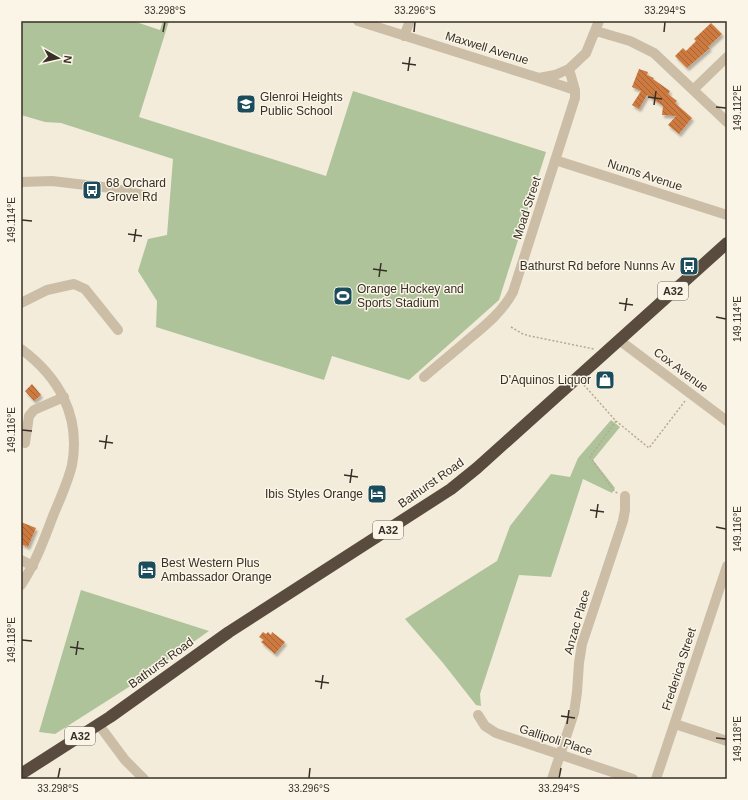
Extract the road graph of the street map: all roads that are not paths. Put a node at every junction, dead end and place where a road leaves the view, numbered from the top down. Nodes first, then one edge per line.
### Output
1 (358, 21) edge
2 (410, 21) edge
3 (598, 26) edge
4 (404, 36) junction
5 (727, 57) edge
6 (569, 69) junction
7 (539, 78) junction
8 (576, 90) junction
9 (693, 90) junction
10 (727, 122) edge
11 (555, 160) junction
12 (21, 182) edge
13 (147, 196) dead end
14 (727, 215) edge
15 (727, 243) edge
16 (21, 303) edge
17 (118, 330) dead end
18 (619, 340) junction
19 (21, 348) edge
20 (424, 377) dead end
21 (64, 397) junction
22 (727, 421) edge
23 (25, 443) dead end
24 (625, 496) road end
25 (21, 560) edge
26 (33, 566) junction
27 (727, 566) edge
28 (21, 585) edge
29 (478, 715) dead end
30 (675, 724) junction
31 (99, 725) junction
32 (727, 741) edge
33 (560, 754) junction
34 (21, 774) edge
35 (144, 779) edge
36 (552, 779) edge
37 (633, 779) edge
38 (656, 779) edge

1 - 4 street, Maxwell Avenue
2 - 4 street
3 - 6 street
3 - 9 street
4 - 7 street, Maxwell Avenue
5 - 9 street
6 - 7 street, Maxwell Avenue
6 - 8 street
7 - 8 street, Maxwell Avenue
8 - 11 street, Moad Street
9 - 10 street
11 - 14 street, Nunns Avenue
11 - 20 street, Moad Street
12 - 13 street
15 - 18 highway, Bathurst Road / A32
16 - 17 street
18 - 22 street, Cox Avenue
18 - 31 highway, Bathurst Road / A32
19 - 21 street
21 - 23 street
21 - 26 street
24 - 33 street, Anzac Place
25 - 26 street
26 - 28 street
27 - 30 street, Frederica Street
29 - 33 street, Gallipoli Place
30 - 32 street
30 - 38 street, Frederica Street
31 - 34 highway, Bathurst Road / A32
31 - 35 street
33 - 36 street, Anzac Place
33 - 37 street, Gallipoli Place

